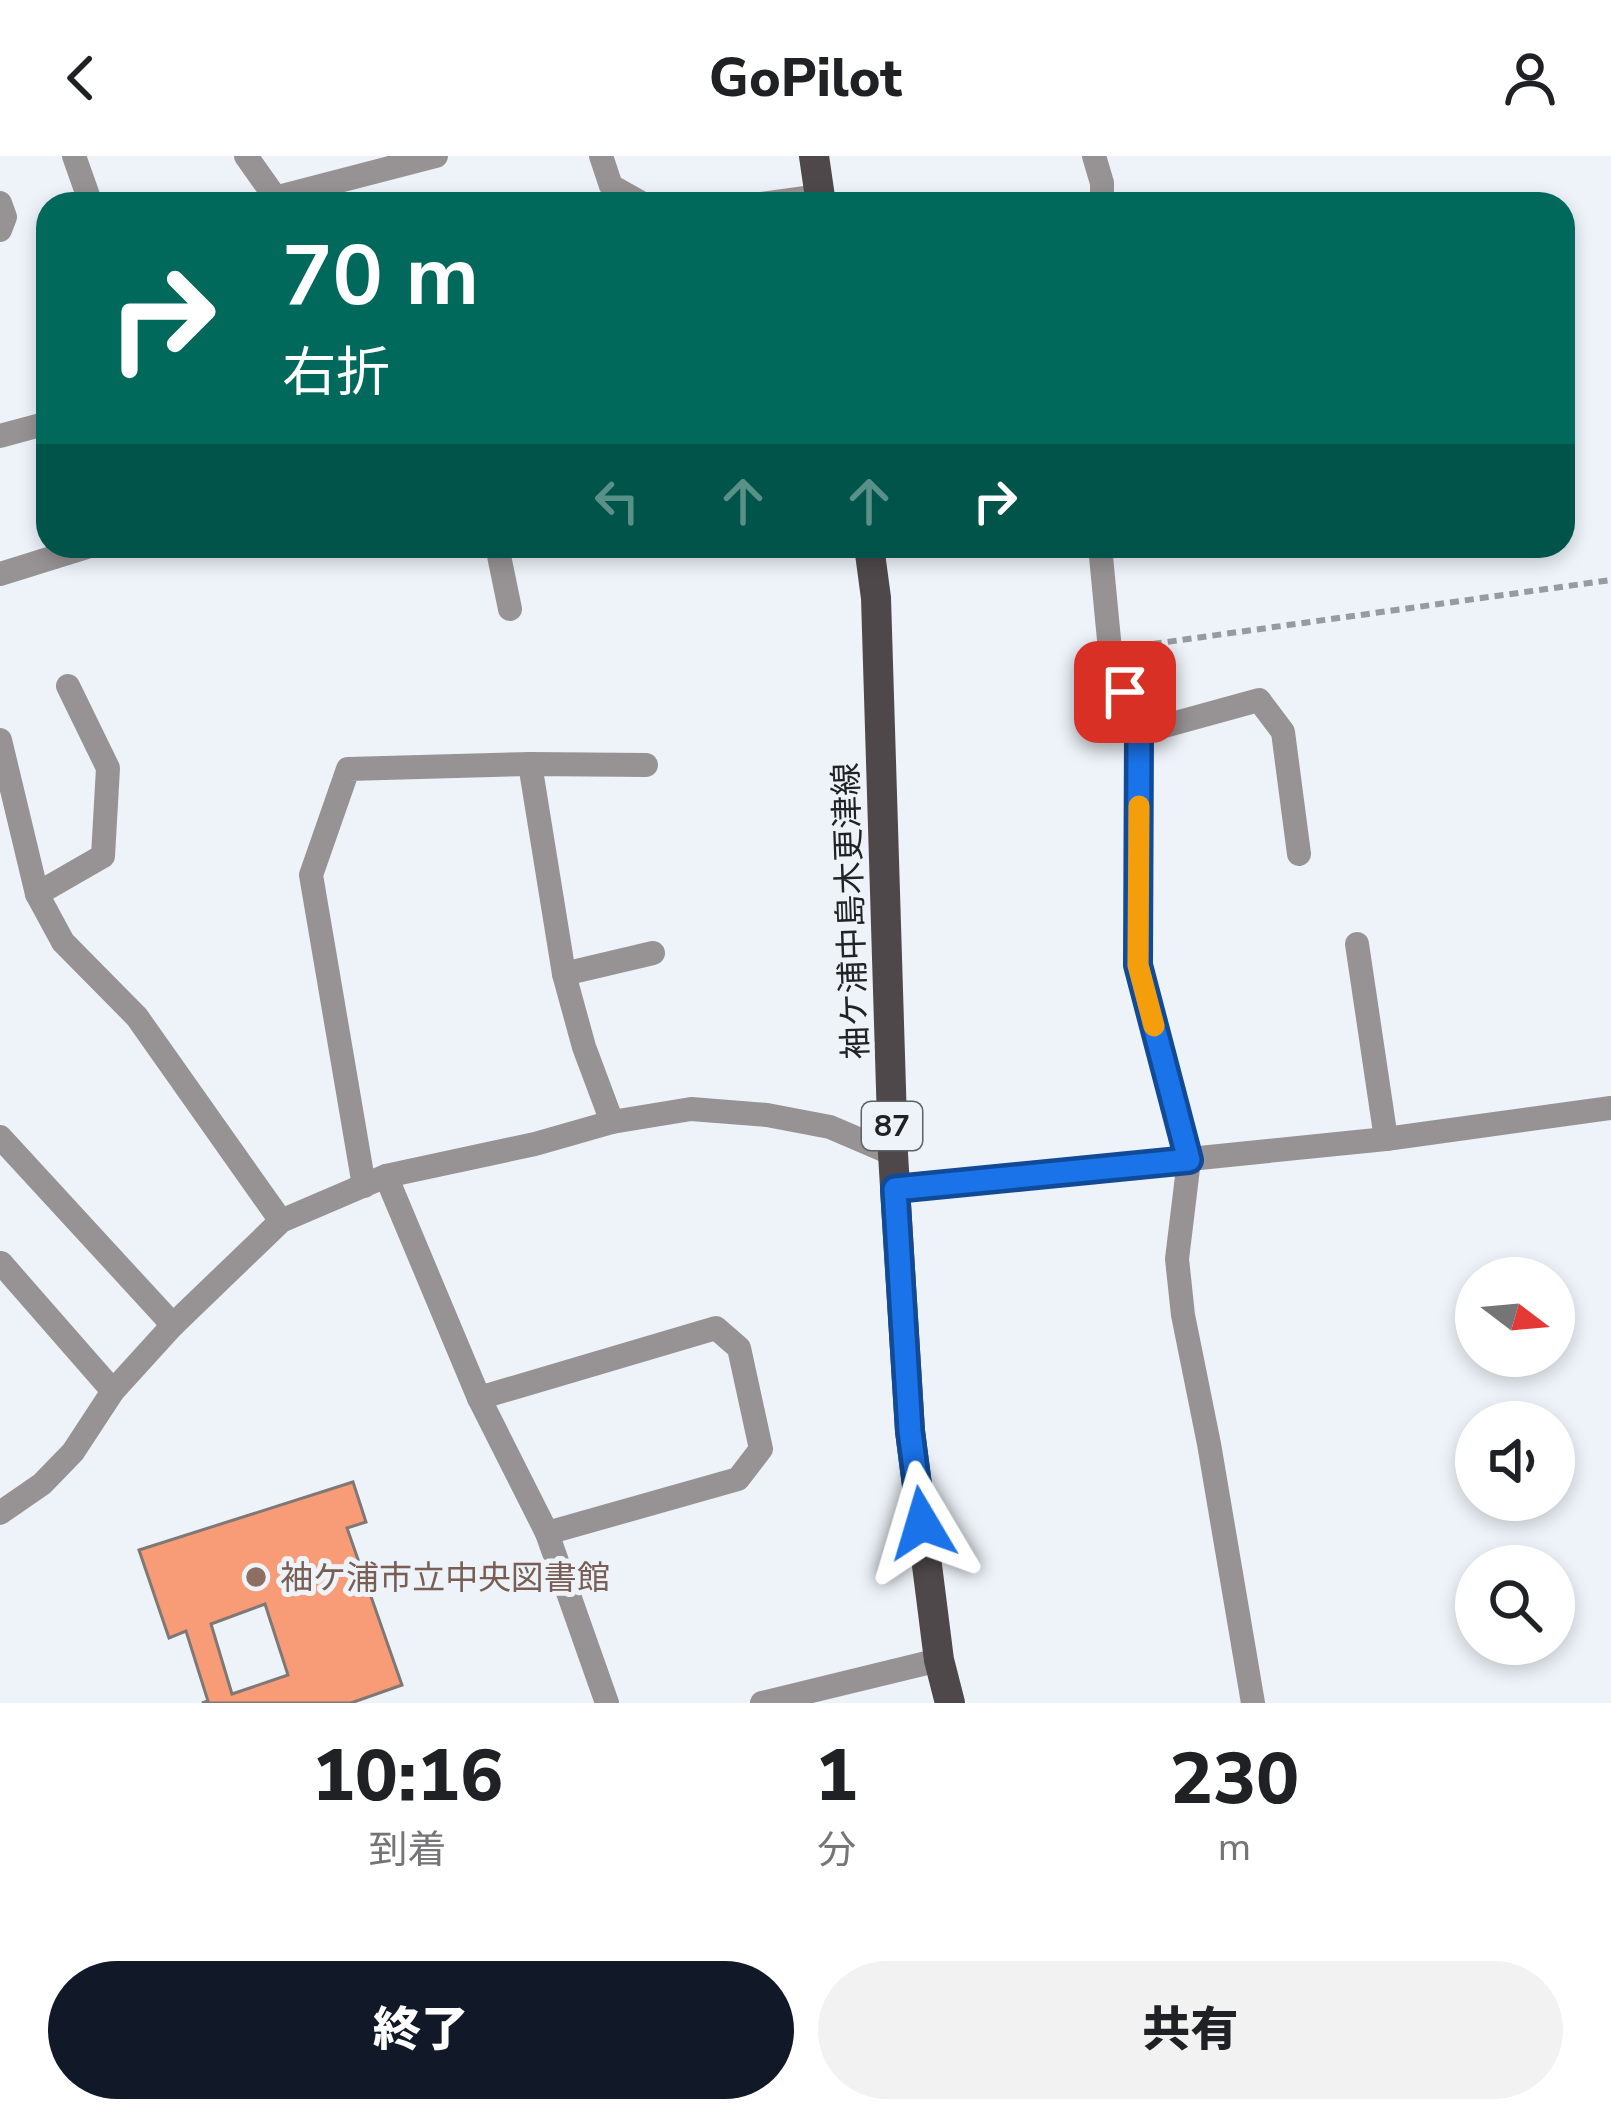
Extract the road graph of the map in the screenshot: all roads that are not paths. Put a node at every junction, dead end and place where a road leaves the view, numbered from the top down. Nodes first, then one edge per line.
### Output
1 (74, 156) edge
2 (246, 156) edge
3 (436, 156) edge
4 (601, 156) edge
5 (814, 156) edge
6 (1094, 156) edge
7 (87, 192) edge
8 (272, 192) edge
9 (310, 192) edge
10 (622, 192) edge
11 (819, 192) edge
12 (1102, 192) edge
13 (0, 203) edge
14 (0, 230) edge
15 (36, 426) edge
16 (0, 436) edge
17 (51, 558) edge
18 (499, 558) edge
19 (871, 558) edge
20 (1101, 558) edge
21 (0, 574) edge
22 (510, 609) dead end
23 (68, 686) dead end
24 (1139, 733) junction
25 (0, 740) edge
26 (530, 764) junction
27 (646, 765) dead end
28 (1299, 854) dead end
29 (37, 894) junction
30 (1358, 944) dead end
31 (653, 953) dead end
32 (564, 974) junction
33 (1611, 1108) edge
34 (612, 1122) junction
35 (0, 1137) edge
36 (1386, 1139) junction
37 (892, 1154) junction
38 (1189, 1160) junction
39 (375, 1181) junction
40 (895, 1189) junction
41 (281, 1221) junction
42 (1, 1263) edge
43 (173, 1325) junction
44 (113, 1391) junction
45 (479, 1398) junction
46 (0, 1513) edge
47 (547, 1533) junction
48 (939, 1660) junction
49 (608, 1703) edge
50 (762, 1703) edge
51 (950, 1703) edge
52 (1253, 1703) edge

1 - 7 street
2 - 8 street
3 - 9 street
4 - 10 street
5 - 11 main road
6 - 12 street
13 - 14 street
15 - 16 street
17 - 21 street
18 - 22 street
19 - 37 main road, 袖ケ浦中島木更津線 / 87
20 - 24 street
23 - 29 street
24 - 28 street
24 - 38 street
25 - 29 street
26 - 27 street
26 - 32 street
26 - 39 street
29 - 41 street
30 - 36 street
31 - 32 street
32 - 34 street
33 - 36 street
34 - 37 street
34 - 39 street
35 - 43 street
36 - 38 street
37 - 40 main road, 袖ケ浦中島木更津線 / 87
38 - 40 street
38 - 52 street
39 - 41 street
39 - 45 street
40 - 48 main road, 袖ケ浦中島木更津線 / 87
41 - 43 street
42 - 44 street
43 - 44 street
44 - 46 street
45 - 47 street
45 - 47 street
47 - 49 street
48 - 50 street
48 - 51 main road, 袖ケ浦中島木更津線 / 87

